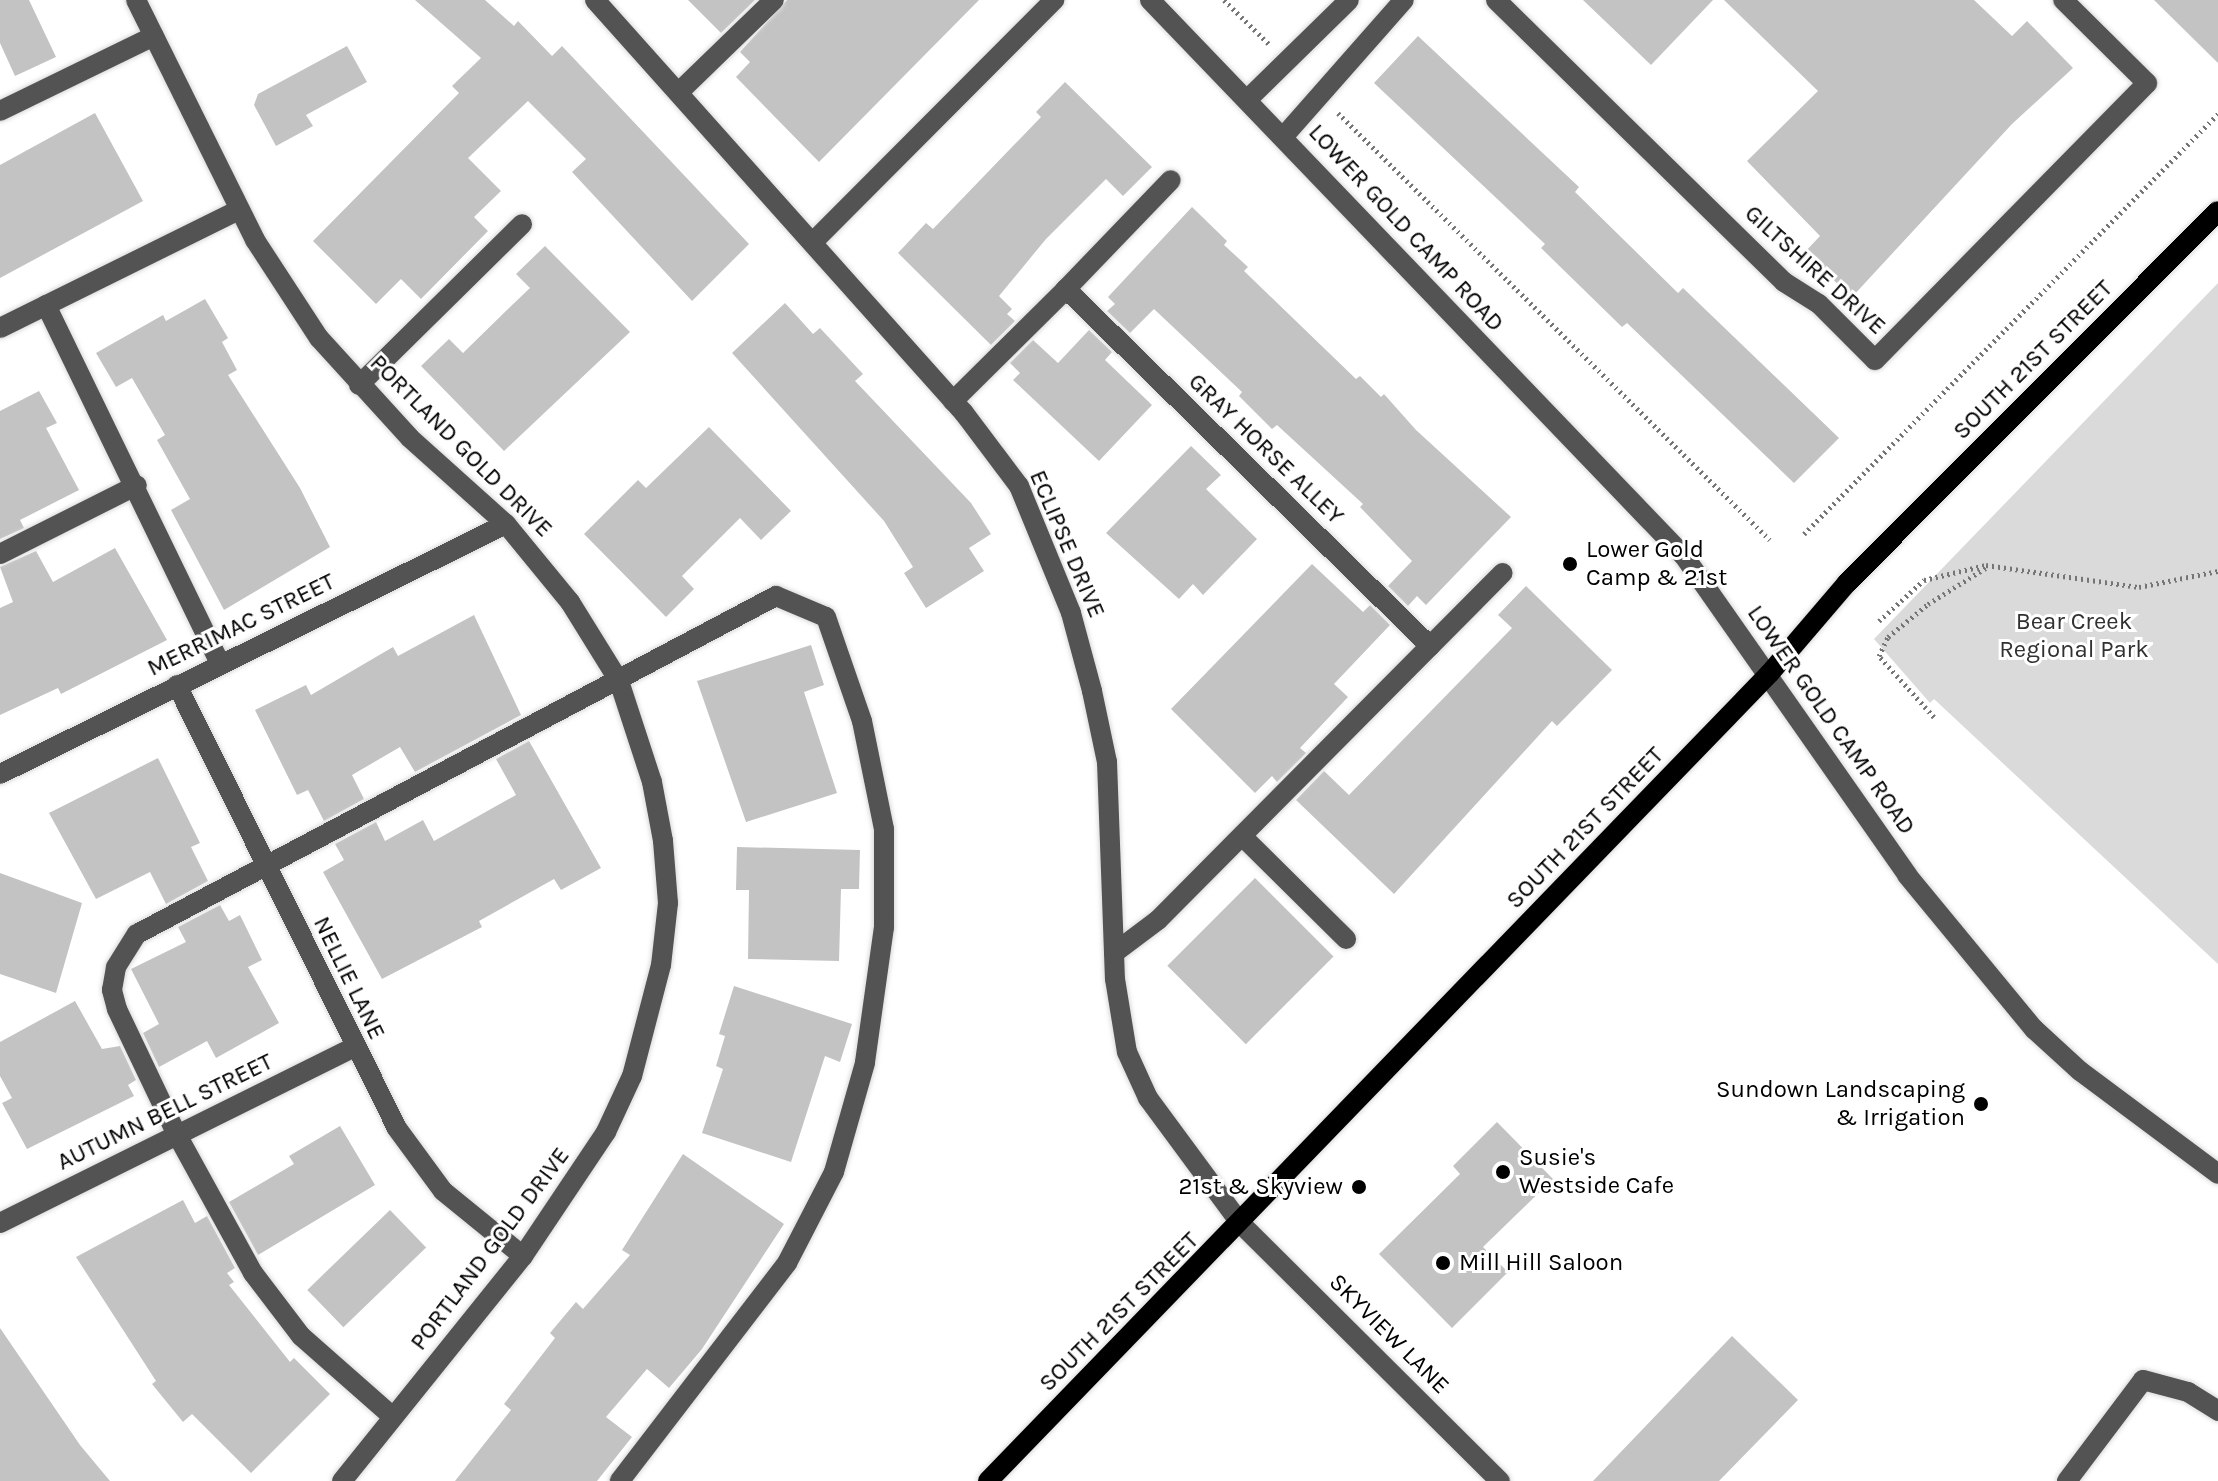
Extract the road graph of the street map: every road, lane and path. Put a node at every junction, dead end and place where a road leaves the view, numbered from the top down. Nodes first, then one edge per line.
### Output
1 (136, 0) edge
2 (595, 0) edge
3 (774, 0) edge
4 (1054, 0) edge
5 (1150, 0) edge
6 (1224, 0) edge
7 (1349, 0) edge
8 (1404, 0) edge
9 (1496, 0) edge
10 (2063, 0) edge
11 (154, 36) junction
12 (1286, 62) junction
13 (679, 92) junction
14 (1321, 96) junction
15 (1248, 99) junction
16 (0, 111) edge
17 (2218, 114) edge
18 (1284, 136) junction
19 (1171, 180) dead end
20 (239, 210) junction
21 (2218, 211) edge
22 (522, 224) dead end
23 (813, 242) junction
24 (1066, 289) junction
25 (46, 305) junction
26 (0, 328) edge
27 (359, 385) junction
28 (953, 401) junction
29 (137, 485) junction
30 (506, 524) junction
31 (1804, 534) dead end
32 (1770, 540) dead end
33 (0, 554) edge
34 (1992, 565) junction
35 (2218, 571) edge
36 (1503, 573) dead end
37 (1879, 621) dead end
38 (1430, 646) junction
39 (221, 665) junction
40 (1770, 673) junction
41 (619, 681) junction
42 (177, 685) junction
43 (1934, 717) dead end
44 (0, 774) edge
45 (1243, 837) junction
46 (266, 864) junction
47 (1346, 939) dead end
48 (1114, 953) junction
49 (353, 1048) junction
50 (177, 1135) junction
51 (2218, 1174) edge
52 (0, 1223) edge
53 (1241, 1224) junction
54 (523, 1256) junction
55 (2218, 1411) edge
56 (393, 1417) junction
57 (342, 1481) edge
58 (620, 1481) edge
59 (988, 1481) edge
60 (1500, 1481) edge
61 (2067, 1481) edge

1 - 11 street, PORTLAND GOLD DRIVE
2 - 13 street, ECLIPSE DRIVE
3 - 13 street
4 - 23 street
5 - 15 street, LOWER GOLD CAMP ROAD
6 - 12 path
7 - 12 street
8 - 14 street
9 - 10 street, GILTSHIRE DRIVE
11 - 16 street
11 - 20 street, PORTLAND GOLD DRIVE
12 - 15 street
13 - 23 street, ECLIPSE DRIVE
14 - 18 street
14 - 32 path
15 - 18 street, LOWER GOLD CAMP ROAD
17 - 31 path
18 - 40 street, LOWER GOLD CAMP ROAD
19 - 24 street
20 - 25 street
20 - 27 street, PORTLAND GOLD DRIVE
21 - 40 main road, SOUTH 21ST STREET
22 - 27 street
23 - 28 street, ECLIPSE DRIVE
24 - 28 street
24 - 38 street, GRAY HORSE ALLEY
25 - 26 street
25 - 29 street
27 - 30 street, PORTLAND GOLD DRIVE
28 - 48 street, ECLIPSE DRIVE
29 - 33 street
29 - 39 street
30 - 39 street, MERRIMAC STREET
30 - 41 street, PORTLAND GOLD DRIVE
34 - 35 path
34 - 37 path
34 - 43 path
36 - 38 street
38 - 45 street
39 - 42 street, MERRIMAC STREET
40 - 51 street, LOWER GOLD CAMP ROAD
40 - 53 main road, SOUTH 21ST STREET
41 - 46 street
41 - 54 street, PORTLAND GOLD DRIVE
41 - 58 street
42 - 44 street, MERRIMAC STREET
42 - 46 street, NELLIE LANE
45 - 47 street
45 - 48 street
46 - 49 street, NELLIE LANE
46 - 50 street
48 - 53 street, ECLIPSE DRIVE
49 - 50 street, AUTUMN BELL STREET
49 - 54 street, NELLIE LANE
50 - 52 street, AUTUMN BELL STREET
50 - 56 street
53 - 59 main road, SOUTH 21ST STREET
53 - 60 street, SKYVIEW LANE
54 - 56 street, PORTLAND GOLD DRIVE
55 - 61 street
56 - 57 street, PORTLAND GOLD DRIVE

